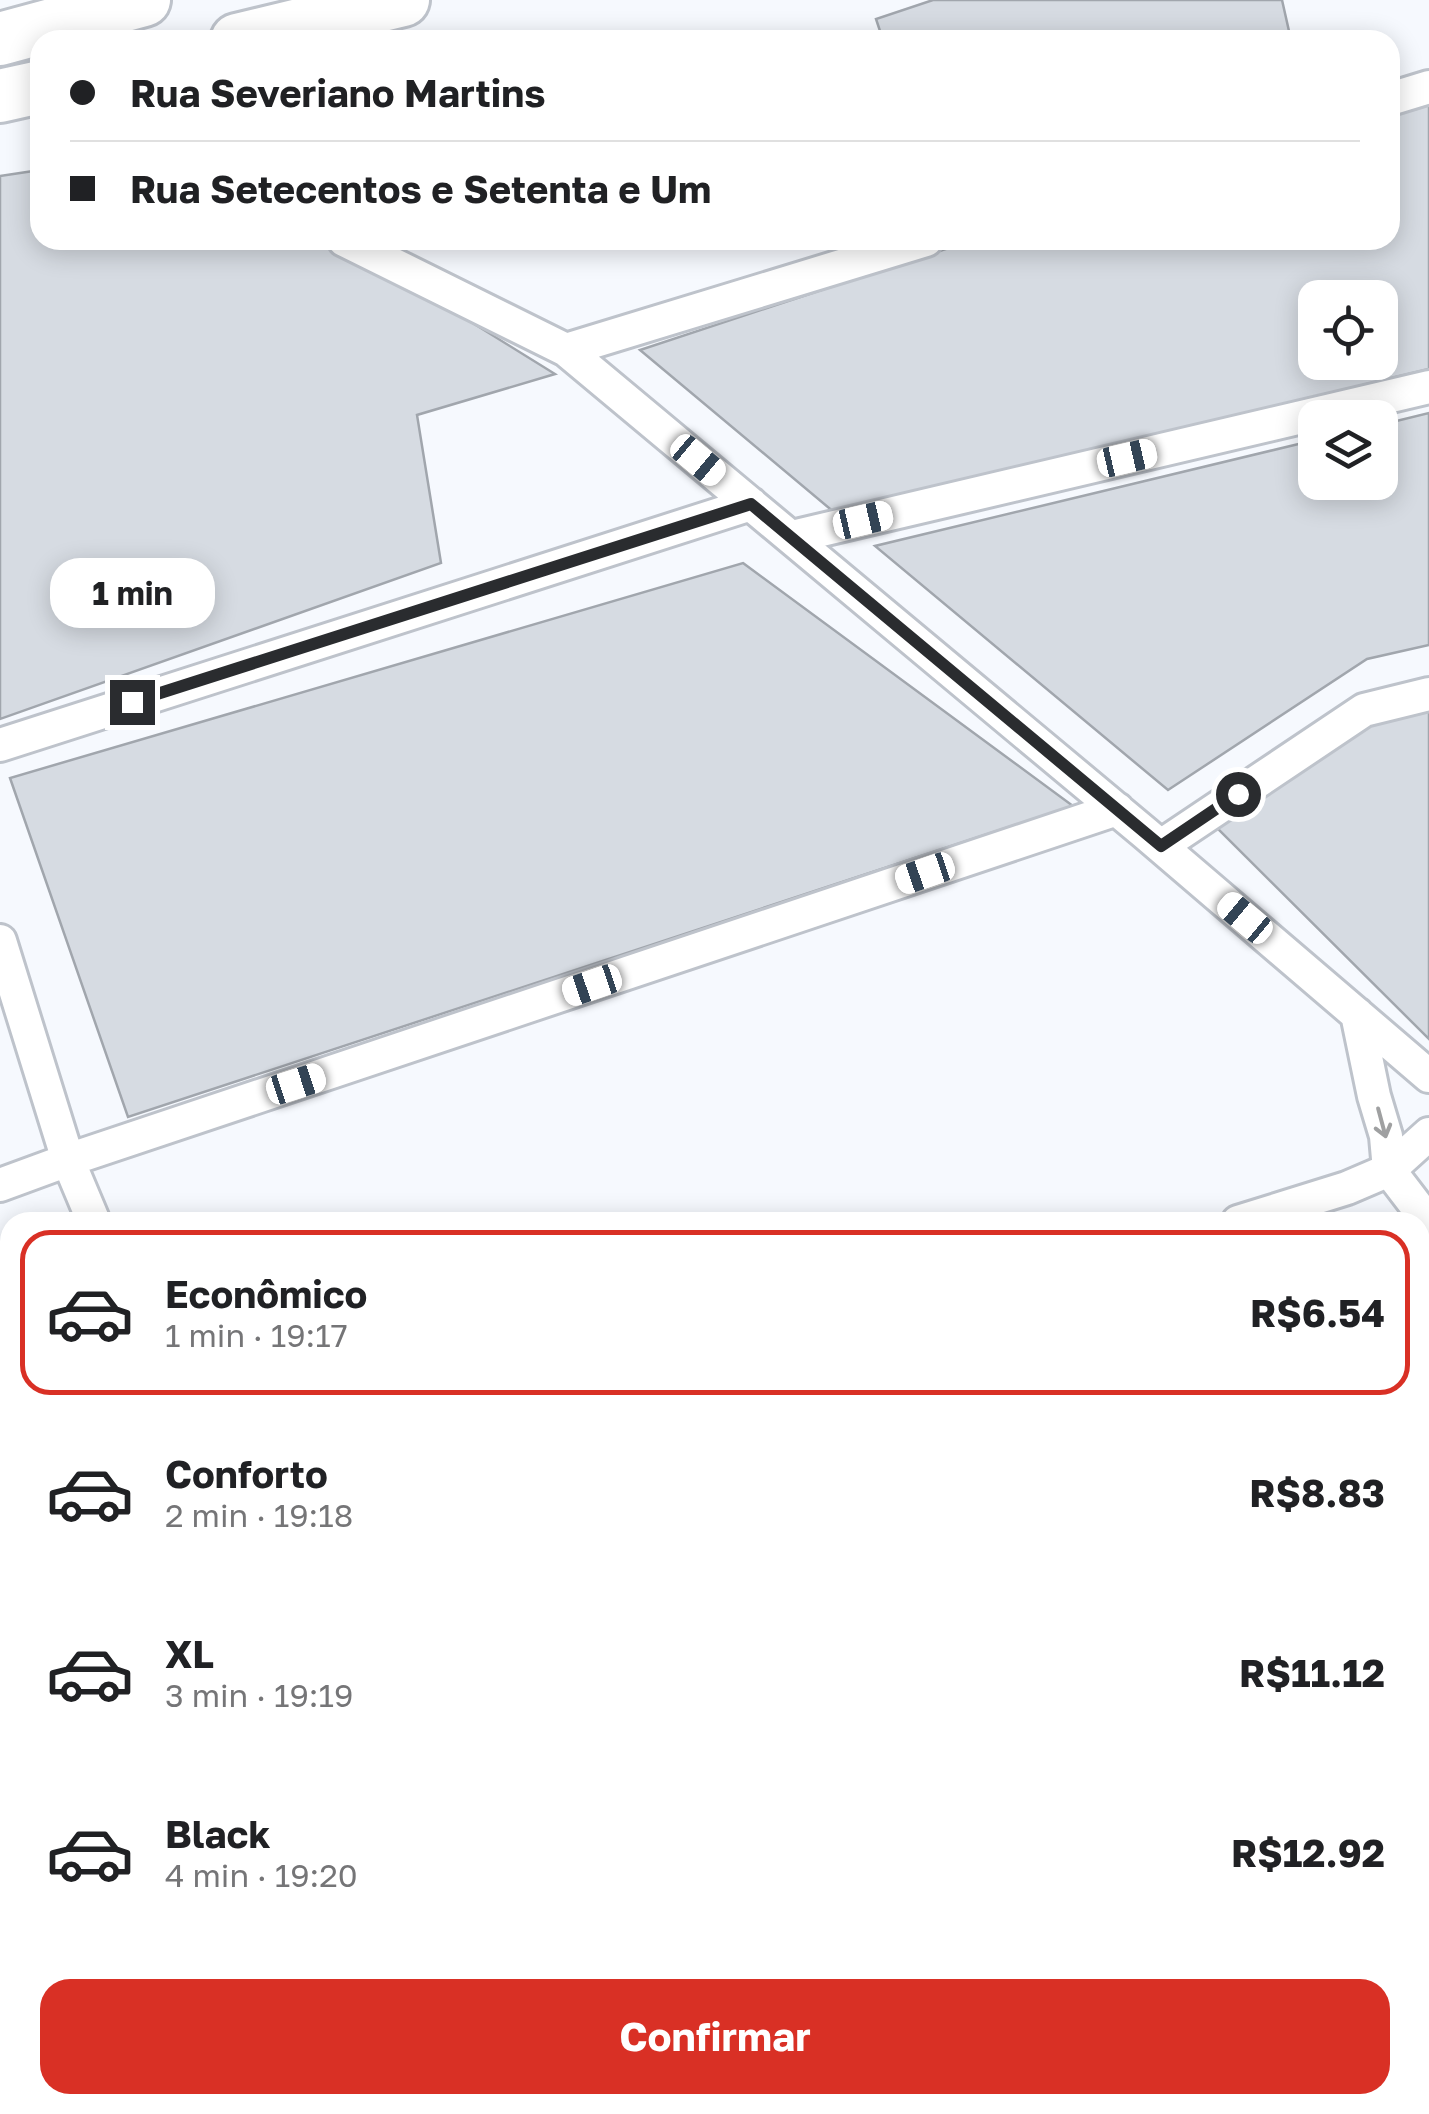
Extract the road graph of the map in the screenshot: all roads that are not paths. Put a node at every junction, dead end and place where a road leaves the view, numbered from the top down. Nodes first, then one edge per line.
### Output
1 (144, 0) edge
2 (403, 0) edge
3 (33, 30) edge
4 (278, 30) edge
5 (30, 31) edge
6 (0, 39) edge
7 (1429, 87) edge
8 (1400, 96) edge
9 (364, 250) edge
10 (893, 250) edge
11 (566, 350) junction
12 (1429, 387) edge
13 (751, 504) junction
14 (792, 537) junction
15 (1429, 694) edge
16 (0, 745) edge
17 (1117, 810) junction
18 (1161, 846) junction
19 (0, 940) edge
20 (1357, 1014) junction
21 (1429, 1076) edge
22 (1429, 1134) edge
23 (68, 1160) junction
24 (1389, 1170) junction
25 (0, 1185) edge
26 (90, 1212) edge
27 (1270, 1212) edge
28 (1419, 1212) edge

1 - 3 main road
2 - 4 main road
5 - 6 main road
7 - 8 street
9 - 11 street
10 - 11 street
11 - 13 street
12 - 14 street
13 - 14 street
13 - 16 street
14 - 17 street
15 - 18 street
17 - 18 street
17 - 23 street
18 - 20 street
19 - 23 street
20 - 21 street
20 -> 24 street
22 - 24 street
23 - 25 street
23 - 26 street
24 - 27 street
24 - 28 street

